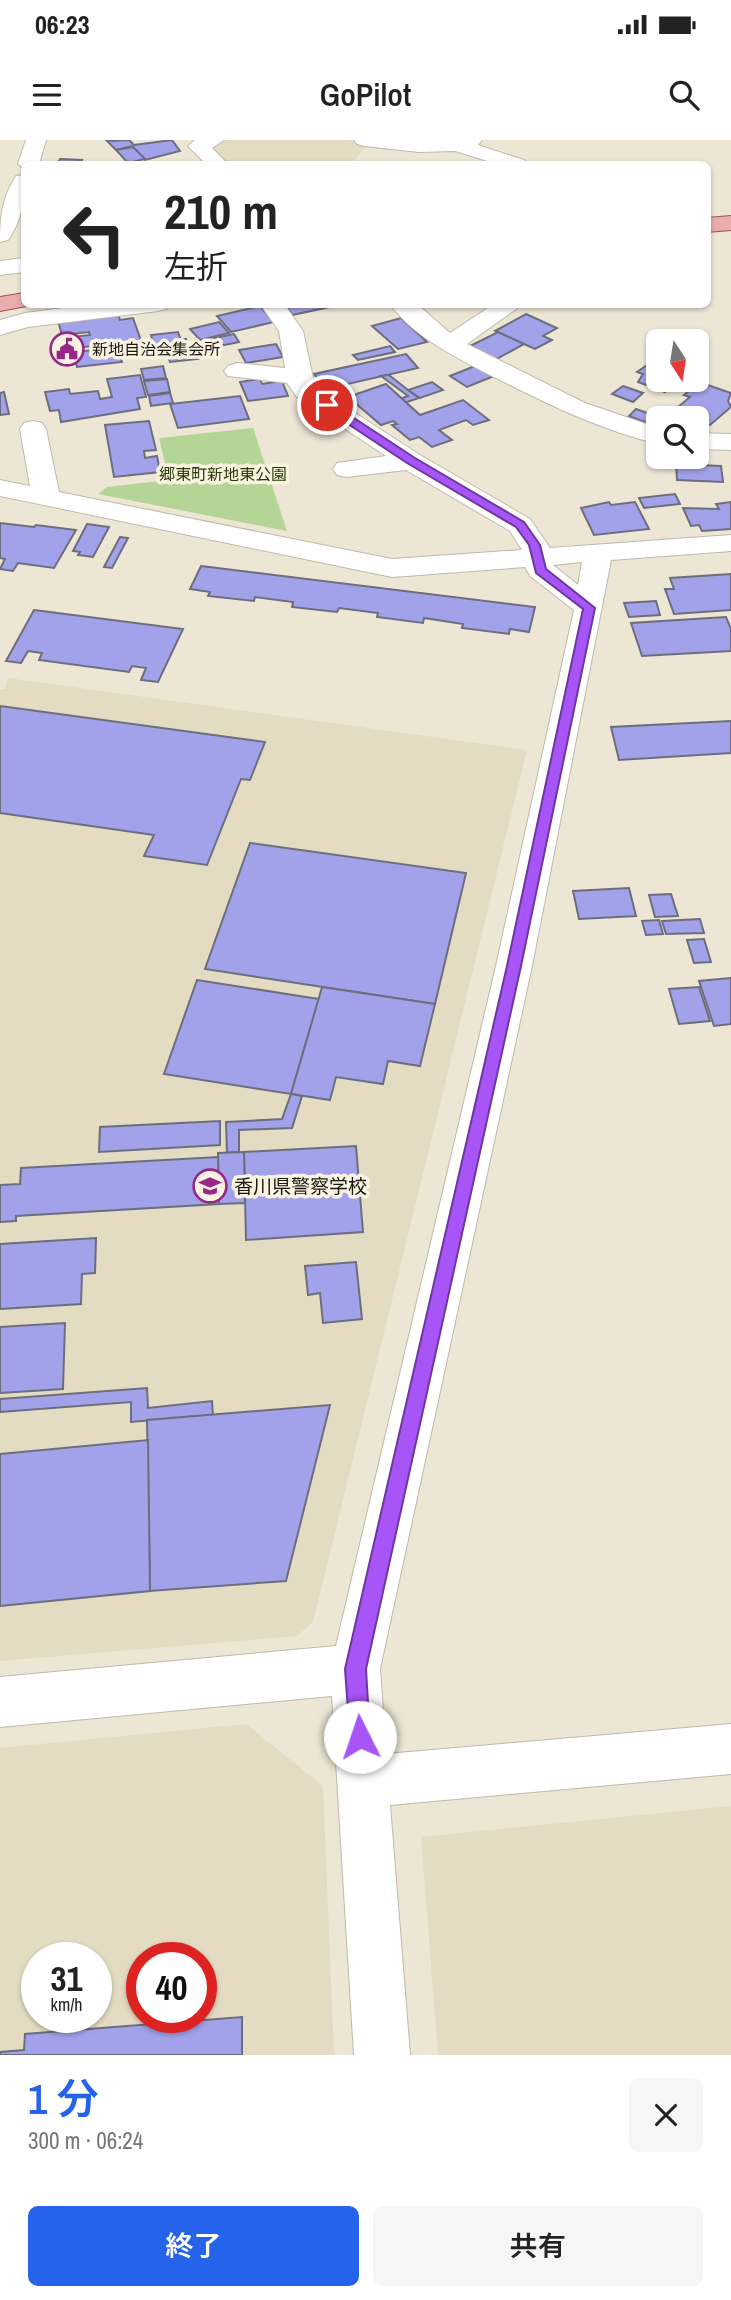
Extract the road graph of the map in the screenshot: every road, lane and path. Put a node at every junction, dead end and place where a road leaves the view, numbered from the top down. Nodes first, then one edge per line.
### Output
1 (36, 140) edge
2 (364, 140) edge
3 (200, 142) edge
4 (471, 151) edge
5 (30, 161) edge
6 (216, 161) edge
7 (506, 161) edge
8 (21, 188) edge
9 (731, 207) edge
10 (711, 209) edge
11 (731, 223) edge
12 (711, 225) edge
13 (0, 234) edge
14 (21, 265) edge
15 (0, 268) edge
16 (21, 285) edge
17 (0, 288) edge
18 (21, 300) edge
19 (0, 304) edge
20 (125, 308) edge
21 (275, 308) edge
22 (407, 308) edge
23 (505, 308) edge
24 (0, 328) edge
25 (449, 345) junction
26 (237, 371) dead end
27 (299, 377) junction
28 (33, 429) dead end
29 (646, 433) edge
30 (709, 441) edge
31 (731, 442) edge
32 (411, 461) junction
33 (346, 469) dead end
34 (0, 488) edge
35 (46, 497) junction
36 (731, 543) edge
37 (598, 554) junction
38 (538, 559) junction
39 (589, 608) junction
40 (355, 1669) junction
41 (0, 1702) edge
42 (731, 1749) edge
43 (363, 1782) junction
44 (382, 2055) edge

1 - 5 street
2 - 4 street
3 - 6 street
4 - 7 street
8 - 13 street
9 - 10 main road
11 - 12 main road
14 - 15 street
16 - 17 main road
18 - 19 main road
20 - 24 street
21 - 27 street
22 - 25 street
23 - 25 street
25 - 29 street
26 - 27 street
27 - 32 street
28 - 35 street
30 - 31 street
32 - 33 street
32 - 38 street
34 - 35 street
35 - 38 street
36 - 37 street
37 - 38 street
37 - 39 street
38 - 39 street
39 - 40 street
40 - 41 street
40 - 43 street
42 - 43 street
43 - 44 street

